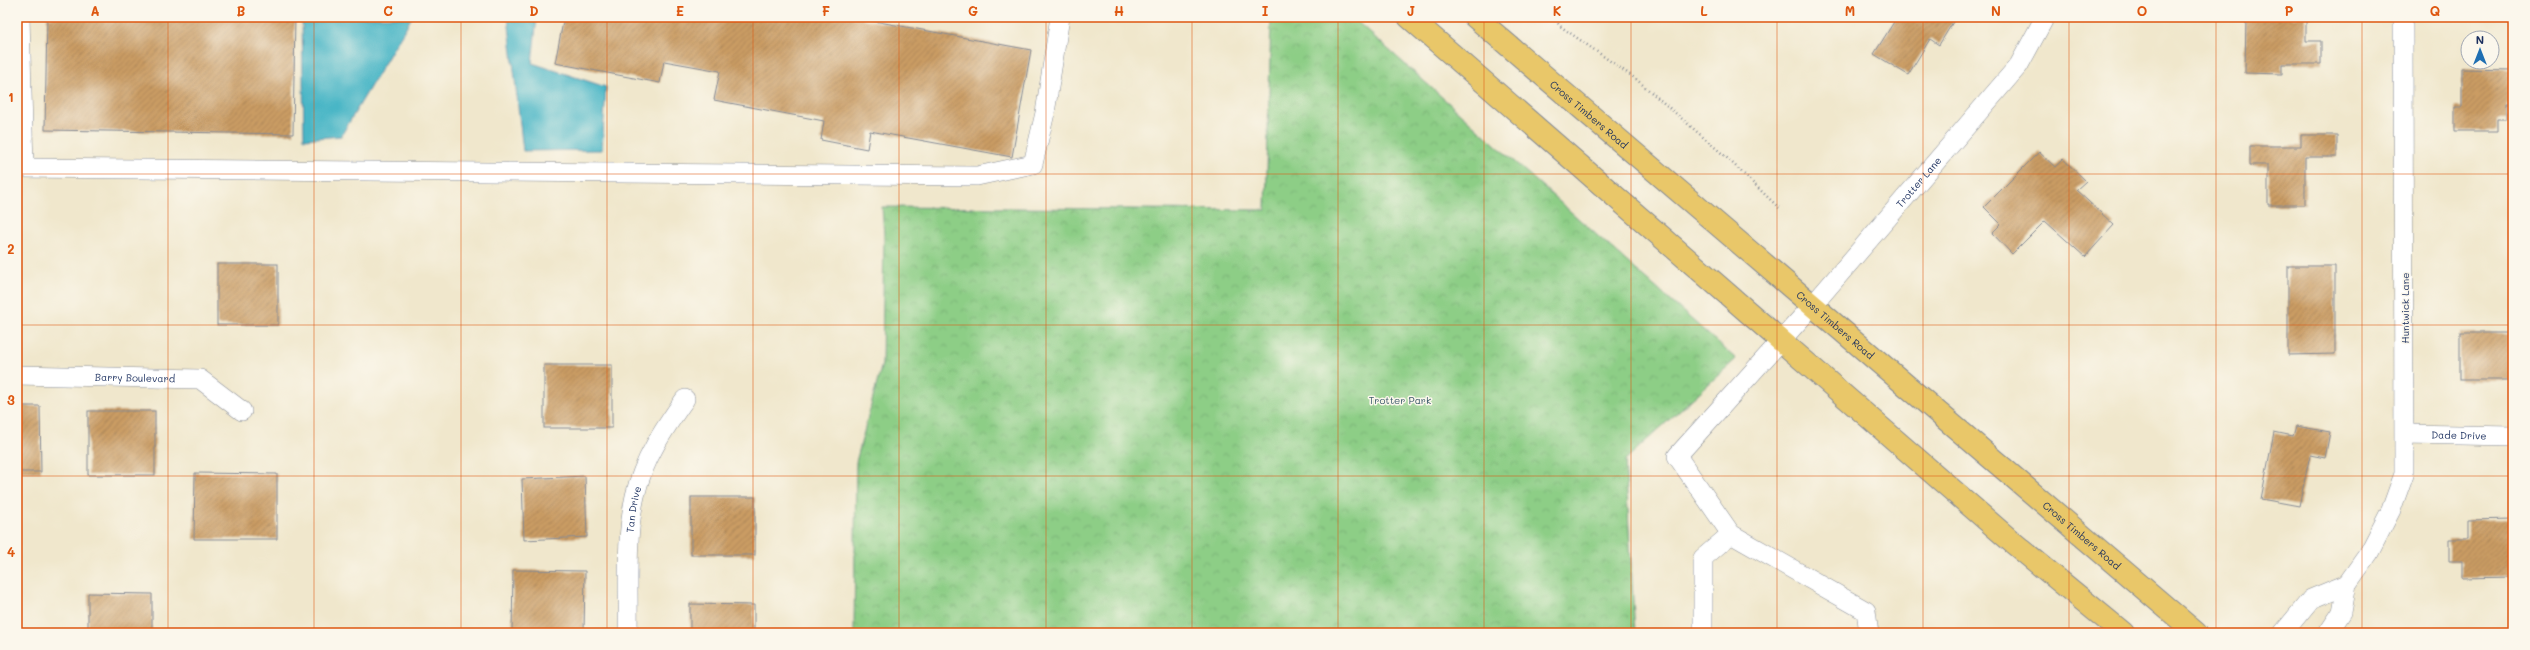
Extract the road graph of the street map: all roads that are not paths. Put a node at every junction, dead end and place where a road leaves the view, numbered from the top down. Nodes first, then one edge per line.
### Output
1 (20, 17) edge
2 (1060, 17) edge
3 (1409, 17) edge
4 (1475, 17) edge
5 (2045, 17) edge
6 (2403, 17) edge
7 (19, 69) edge
8 (20, 167) edge
9 (1813, 305) junction
10 (1781, 340) junction
11 (17, 375) edge
12 (685, 400) dead end
13 (242, 411) dead end
14 (2405, 434) junction
15 (2513, 436) edge
16 (1731, 534) junction
17 (2347, 584) junction
18 (628, 633) edge
19 (1703, 633) edge
20 (1869, 633) edge
21 (2123, 633) edge
22 (2196, 633) edge
23 (2283, 633) edge
24 (2328, 633) edge

1 - 7 street
2 - 8 street
3 - 10 main road
4 - 9 main road, Cross Timbers Road
5 - 9 street, Trotter Lane
6 - 14 street, Huntwick Lane
7 - 8 street
9 - 10 street, Trotter Lane
9 - 22 main road, Cross Timbers Road
10 - 16 street, Trotter Lane
10 - 21 main road
11 - 13 street, Barry Boulevard
12 - 18 street, Tan Drive
14 - 15 street, Dade Drive
14 - 17 street, Huntwick Lane
16 - 19 street
16 - 20 street
17 - 23 street
17 - 24 street, Huntwick Lane

